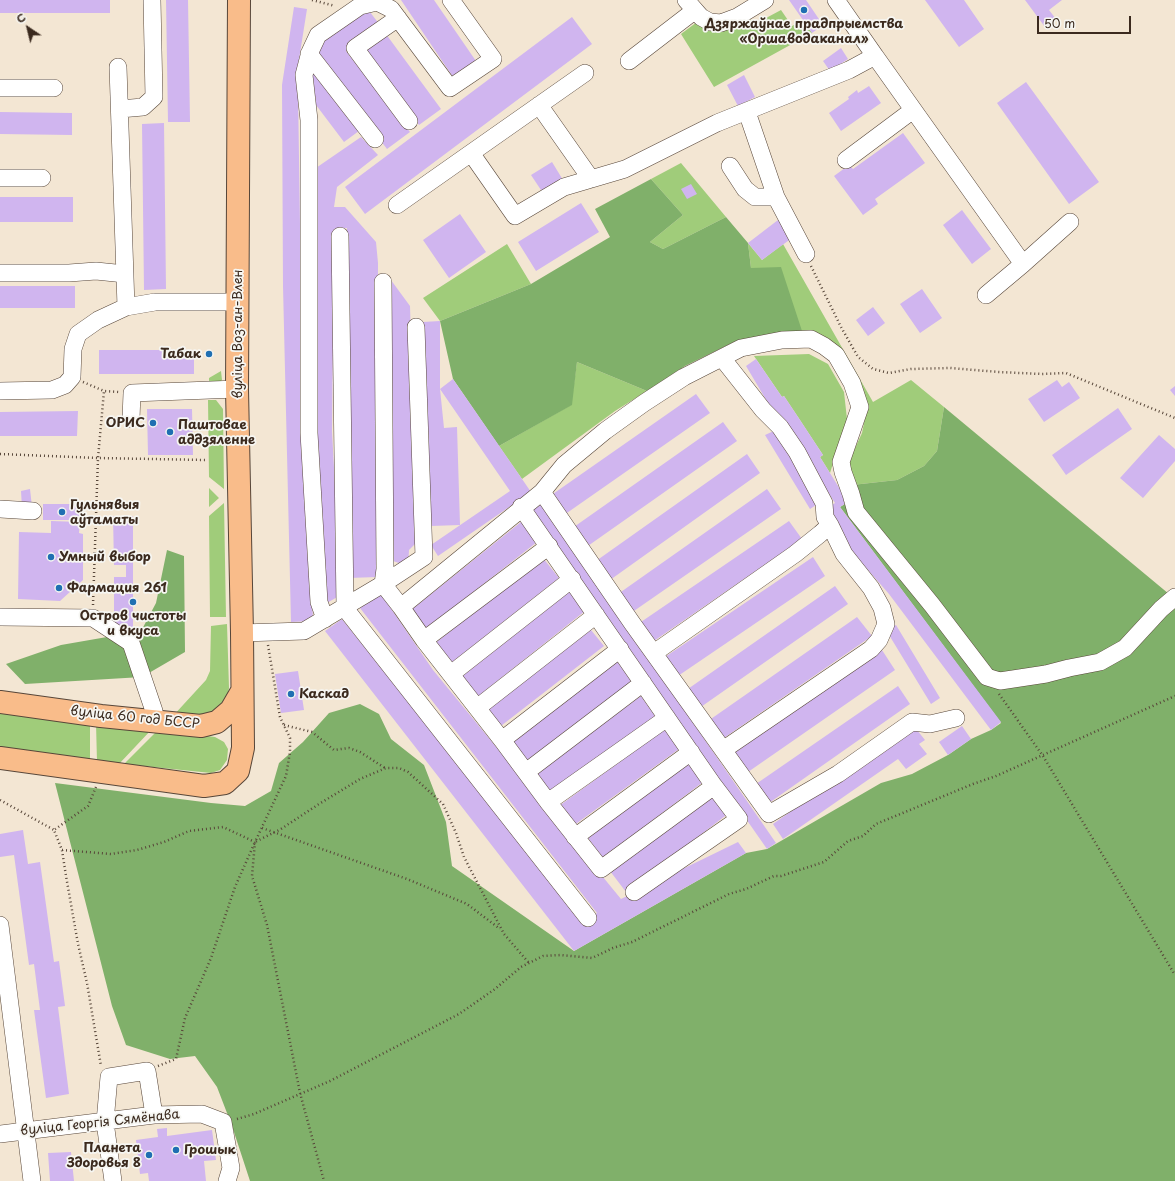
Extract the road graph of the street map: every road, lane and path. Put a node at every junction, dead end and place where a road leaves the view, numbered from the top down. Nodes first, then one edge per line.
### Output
1 (152, 0) edge
2 (238, 0) edge
3 (312, 0) edge
4 (451, 0) edge
5 (765, 0) edge
6 (836, 0) edge
7 (342, 4) dead end
8 (690, 5) edge
9 (398, 18) junction
10 (309, 54) junction
11 (875, 56) junction
12 (629, 61) dead end
13 (118, 67) dead end
14 (584, 73) dead end
15 (0, 88) edge
16 (54, 88) dead end
17 (538, 105) junction
18 (120, 108) junction
19 (913, 110) junction
20 (747, 112) junction
21 (409, 121) dead end
22 (375, 139) dead end
23 (471, 153) junction
24 (846, 160) dead end
25 (730, 166) dead end
26 (0, 178) edge
27 (42, 178) dead end
28 (591, 179) junction
29 (776, 197) junction
30 (397, 205) dead end
31 (1070, 222) dead end
32 (340, 236) dead end
33 (806, 254) joint
34 (1023, 264) junction
35 (0, 273) edge
36 (125, 274) junction
37 (383, 282) dead end
38 (986, 295) dead end
39 (238, 302) junction
40 (126, 307) junction
41 (416, 327) dead end
42 (722, 358) junction
43 (72, 377) junction
44 (237, 389) junction
45 (0, 391) edge
46 (104, 391) junction
47 (132, 392) junction
48 (1175, 418) edge
49 (131, 419) dead end
50 (0, 454) edge
51 (98, 458) junction
52 (206, 460) dead end
53 (542, 492) junction
54 (522, 507) junction
55 (0, 509) edge
56 (33, 511) dead end
57 (830, 525) junction
58 (549, 546) junction
59 (572, 579) junction
60 (383, 584) junction
61 (1175, 597) edge
62 (344, 606) junction
63 (401, 607) junction
64 (596, 614) junction
65 (0, 617) edge
66 (93, 618) junction
67 (325, 618) junction
68 (265, 633) junction
69 (242, 634) junction
70 (424, 640) junction
71 (620, 649) junction
72 (654, 653) junction
73 (451, 674) junction
74 (987, 677) junction
75 (643, 683) junction
76 (242, 691) junction
77 (1175, 696) edge
78 (1, 699) edge
79 (477, 708) junction
80 (154, 711) dead end
81 (667, 718) junction
82 (956, 718) dead end
83 (284, 725) junction
84 (502, 740) junction
85 (723, 750) junction
86 (691, 752) junction
87 (1043, 756) junction
88 (0, 758) edge
89 (386, 768) junction
90 (526, 772) junction
91 (98, 783) dead end
92 (714, 786) junction
93 (0, 800) edge
94 (548, 802) junction
95 (262, 828) junction
96 (54, 830) junction
97 (274, 832) junction
98 (575, 837) junction
99 (255, 842) junction
100 (62, 850) junction
101 (634, 892) dead end
102 (588, 918) dead end
103 (0, 925) edge
104 (502, 930) junction
105 (529, 963) junction
106 (1175, 975) edge
107 (102, 1069) dead end
108 (147, 1071) junction
109 (300, 1093) junction
110 (154, 1115) junction
111 (105, 1122) junction
112 (223, 1122) junction
113 (26, 1131) junction
114 (0, 1134) edge
115 (32, 1181) edge
116 (113, 1181) edge
117 (227, 1181) edge
118 (324, 1181) edge

1 - 18 street
2 - 39 main road, вуліца Воз-ан-Влен
3 - 7 path
4 - 9 street
5 - 8 street
6 - 11 street
8 - 12 street
9 - 10 street
9 - 21 street
10 - 22 street
10 - 67 street
11 - 19 street
11 - 20 street
13 - 18 street
14 - 17 street
15 - 16 street
17 - 23 street
17 - 28 street
18 - 36 street
19 - 24 street
19 - 34 street
20 - 28 street
20 - 29 street
23 - 28 street
23 - 30 street
25 - 29 street
26 - 27 street
29 - 33 street
31 - 34 street
32 - 62 street
33 - 48 path
34 - 38 street
35 - 36 street
36 - 40 street
37 - 60 street
39 - 40 street
39 - 44 main road, вуліца Воз-ан-Влен
40 - 43 street
41 - 60 street
42 - 53 street
42 - 57 street
42 - 74 street
43 - 45 street
43 - 46 path
44 - 47 street
44 - 69 main road, вуліца Воз-ан-Влен
46 - 47 path
46 - 51 path
47 - 49 street
50 - 51 path
51 - 52 path
51 - 66 path
53 - 54 street
53 - 72 street
54 - 58 street
54 - 63 street
55 - 56 street
57 - 72 street
57 - 85 street
58 - 59 street
58 - 70 street
59 - 64 street
59 - 73 street
60 - 62 street
60 - 63 street
61 - 74 street
62 - 67 street
62 - 102 street
63 - 70 street
64 - 71 street
64 - 79 street
65 - 66 street
66 - 80 street
67 - 68 street
68 - 69 street
68 - 83 path
69 - 76 main road, вуліца Воз-ан-Влен
70 - 73 street
71 - 75 street
71 - 84 street
72 - 85 street
73 - 79 street
74 - 87 path
75 - 81 street
75 - 90 street
76 - 78 main road, вуліца 60 год БССР
76 - 88 main road
77 - 87 path
79 - 84 street
81 - 86 street
81 - 94 street
82 - 85 street
83 - 89 path
83 - 95 path
84 - 90 street
86 - 92 street
86 - 98 street
87 - 105 path
87 - 106 path
89 - 97 path
89 - 104 path
90 - 94 street
91 - 96 path
92 - 98 street
92 - 101 street
93 - 96 path
94 - 98 street
95 - 97 path
95 - 99 path
96 - 100 path
97 - 99 path
97 - 104 path
99 - 100 path
99 - 108 path
99 - 109 path
100 - 107 path
103 - 113 street
104 - 105 path
105 - 109 path
108 - 110 street
108 - 111 street
109 - 112 path
109 - 118 path
110 - 111 street, вуліца Георгія Сямёнава
110 - 112 street, вуліца Георгія Сямёнава
111 - 113 street, вуліца Георгія Сямёнава
111 - 116 street
112 - 117 street
113 - 114 street, вуліца Георгія Сямёнава
113 - 115 street

